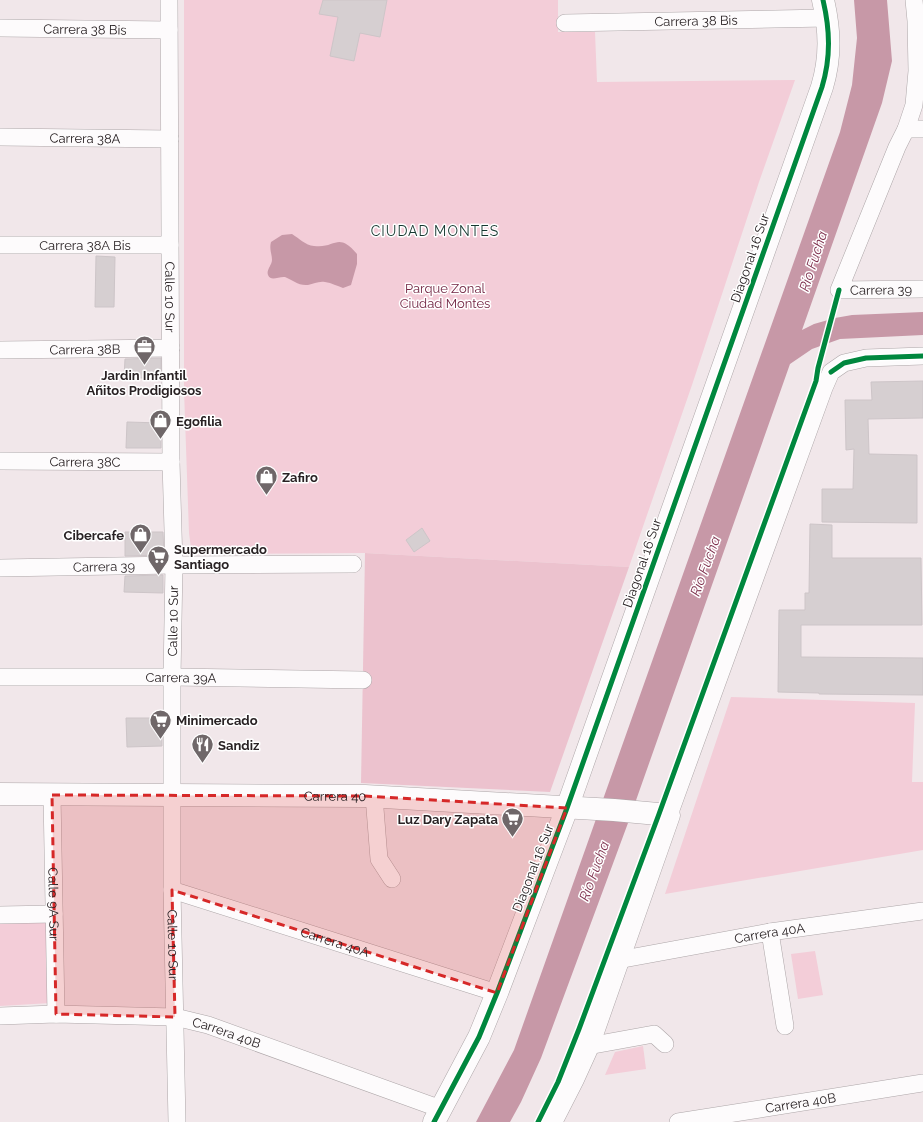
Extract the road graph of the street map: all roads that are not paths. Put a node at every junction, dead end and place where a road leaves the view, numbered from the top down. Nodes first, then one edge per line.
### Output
1 (169, 0) edge
2 (914, 0) edge
3 (825, 9) edge
4 (920, 20) edge
5 (565, 23) dead end
6 (0, 28) edge
7 (169, 30) junction
8 (923, 128) edge
9 (906, 129) junction
10 (0, 137) edge
11 (170, 139) junction
12 (0, 245) edge
13 (170, 245) junction
14 (923, 289) edge
15 (170, 348) junction
16 (0, 350) edge
17 (923, 356) edge
18 (0, 460) edge
19 (171, 462) junction
20 (353, 564) dead end
21 (174, 565) junction
22 (0, 568) edge
23 (0, 677) edge
24 (172, 677) junction
25 (363, 680) dead end
26 (0, 794) edge
27 (52, 794) junction
28 (173, 796) junction
29 (374, 796) junction
30 (576, 808) junction
31 (669, 815) junction
32 (392, 879) dead end
33 (172, 890) junction
34 (923, 911) edge
35 (54, 914) junction
36 (0, 915) edge
37 (770, 932) junction
38 (618, 960) junction
39 (497, 993) junction
40 (56, 1014) junction
41 (0, 1016) edge
42 (175, 1017) junction
43 (785, 1026) dead end
44 (665, 1044) dead end
45 (588, 1046) junction
46 (923, 1083) edge
47 (769, 1115) edge
48 (438, 1116) edge
49 (177, 1122) edge
50 (551, 1122) edge
51 (678, 1122) edge

1 - 7 street, Calle 10 Sur
2 - 4 street
3 - 5 street, Carrera 38 Bis
3 - 30 street, Diagonal 16 Sur
4 - 9 street
6 - 7 street, Carrera 38 Bis
7 - 11 street, Calle 10 Sur
8 - 9 street
9 - 14 street, Carrera 39
10 - 11 street, Carrera 38A
11 - 13 street, Calle 10 Sur
12 - 13 street, Carrera 38A Bis
13 - 15 street, Calle 10 Sur
15 - 16 street, Carrera 38B
15 - 19 street, Calle 10 Sur
17 - 31 street
18 - 19 street, Carrera 38C
19 - 21 street, Calle 10 Sur
20 - 21 street, Carrera 39
21 - 22 street, Carrera 39
21 - 24 street, Calle 10 Sur
23 - 24 street, Carrera 39A
24 - 25 street, Carrera 39A
24 - 28 street, Calle 10 Sur
26 - 27 street, Carrera 40
27 - 28 street, Carrera 40
27 - 35 street, Calle 9A Sur
28 - 29 street, Carrera 40
28 - 33 street, Calle 10 Sur
29 - 30 street, Carrera 40
29 - 32 street
30 - 31 street, Carrera 40
30 - 39 street, Diagonal 16 Sur
31 - 38 street
33 - 39 street, Carrera 40A
33 - 42 street, Calle 10 Sur
34 - 37 street, Carrera 40A
35 - 36 street
35 - 40 street, Calle 9A Sur
37 - 38 street, Carrera 40A
37 - 43 street
38 - 45 street
39 - 48 street, Diagonal 16 Sur
40 - 41 street, Carrera 40B
40 - 42 street, Carrera 40B
42 - 48 street, Carrera 40B
42 - 49 street, Calle 10 Sur
44 - 45 street
45 - 50 street
46 - 47 street, Carrera 40B
47 - 51 street, Carrera 40B

